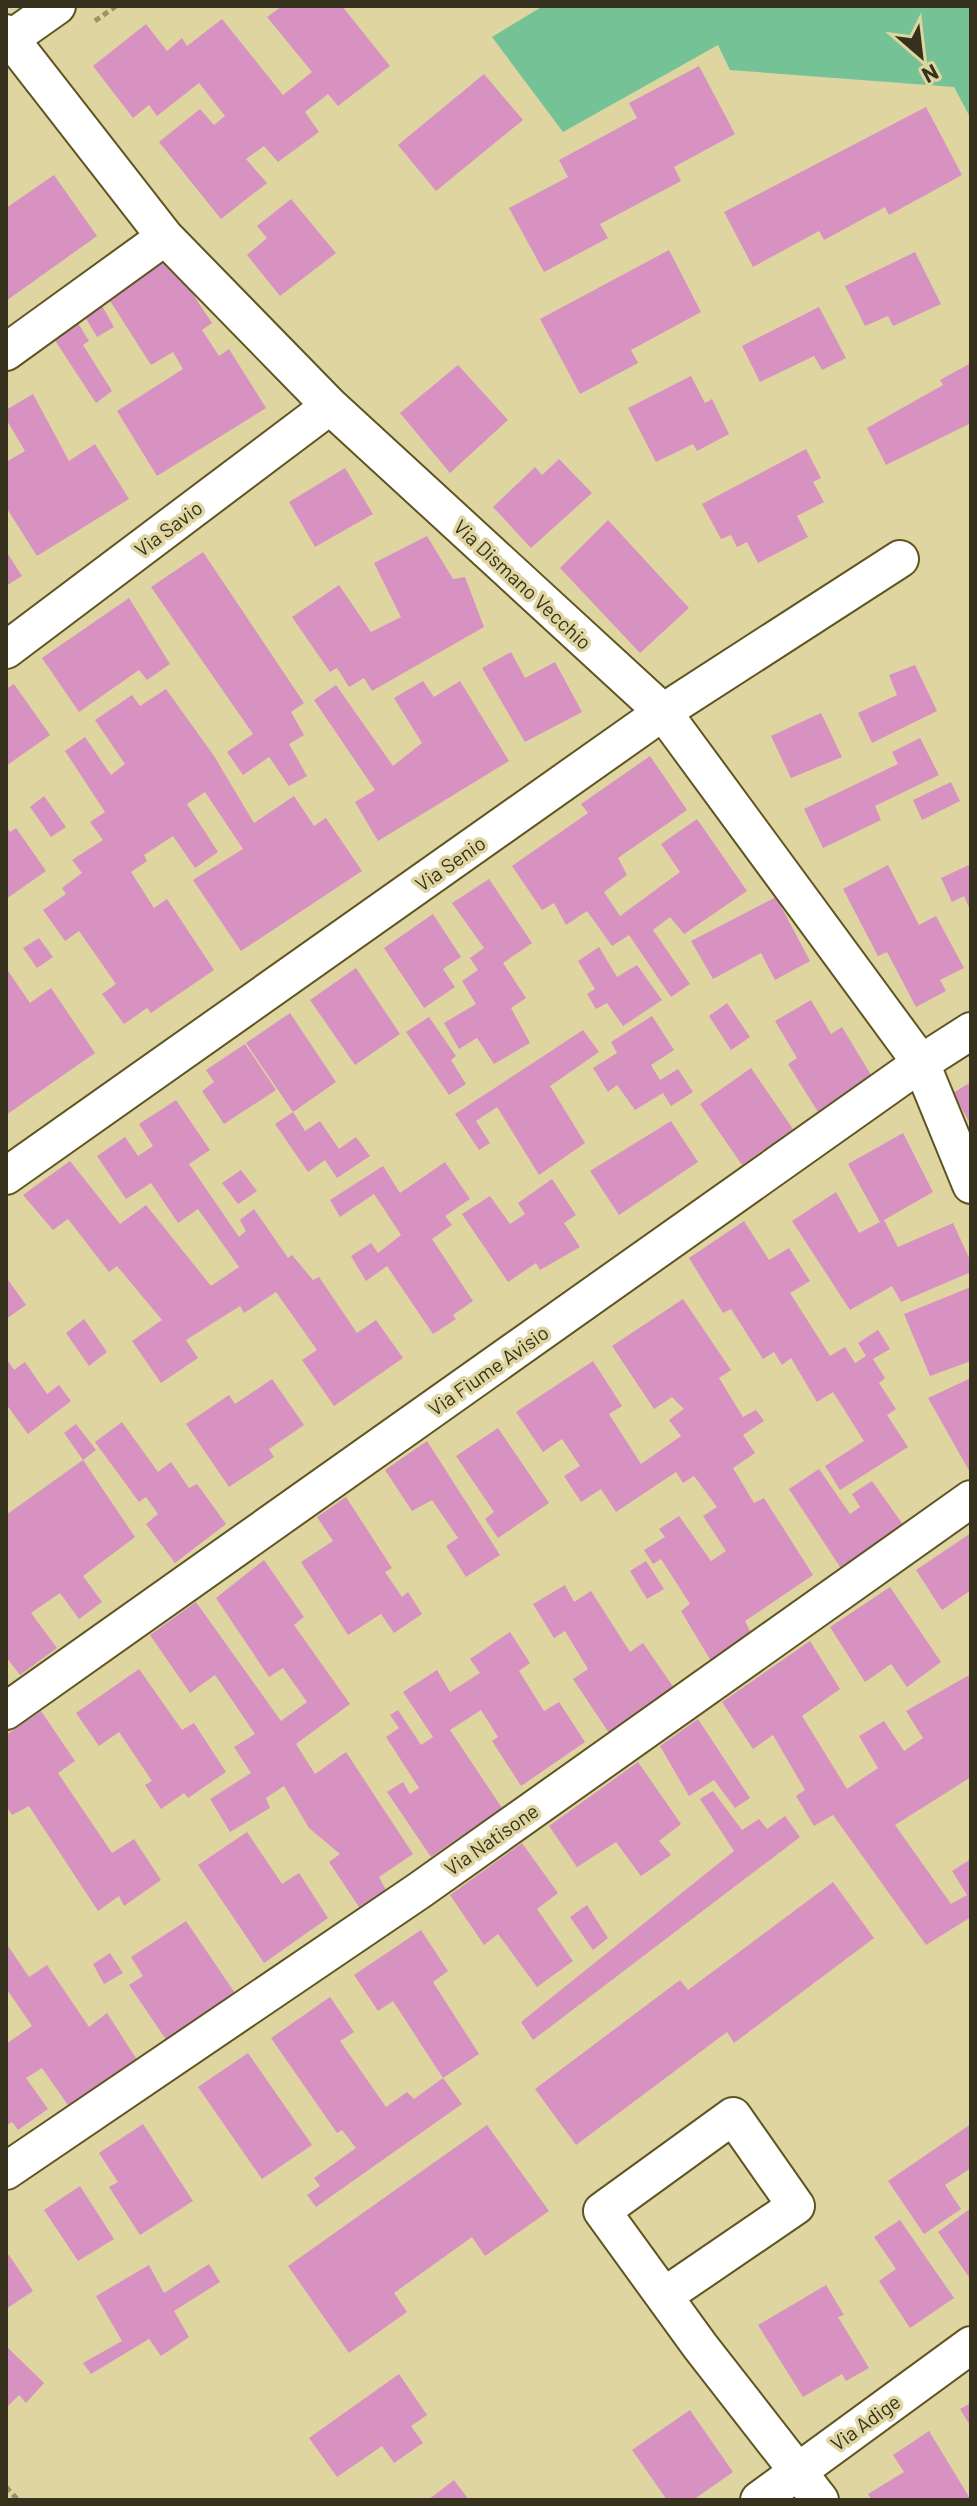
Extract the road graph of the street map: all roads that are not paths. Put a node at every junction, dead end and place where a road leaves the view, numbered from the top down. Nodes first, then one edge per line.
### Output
1 (57, 6) edge
2 (8, 38) edge
3 (165, 237) junction
4 (6, 352) edge
5 (330, 406) junction
6 (900, 559) dead end
7 (6, 650) edge
8 (663, 712) junction
9 (971, 1031) edge
10 (921, 1063) junction
11 (6, 1176) edge
12 (971, 1185) edge
13 (971, 1499) edge
14 (6, 1711) edge
15 (6, 2171) edge
16 (664, 2296) junction
17 (971, 2345) edge
18 (799, 2470) junction
19 (759, 2500) edge
20 (820, 2500) edge

1 - 2 street
2 - 3 street, Via Dismano Vecchio
3 - 4 street
3 - 5 street, Via Dismano Vecchio
5 - 7 street, Via Savio
5 - 8 street, Via Dismano Vecchio
6 - 8 street, Via Senio
8 - 10 street, Via Dismano Vecchio
8 - 11 street, Via Senio
9 - 10 street, Via Fiume Avisio
10 - 12 street, Via Dismano Vecchio
10 - 14 street, Via Fiume Avisio
13 - 15 street, Via Natisone
16 - 16 street
16 - 18 street
17 - 18 street, Via Adige
18 - 19 street, Via Adige
18 - 20 street

